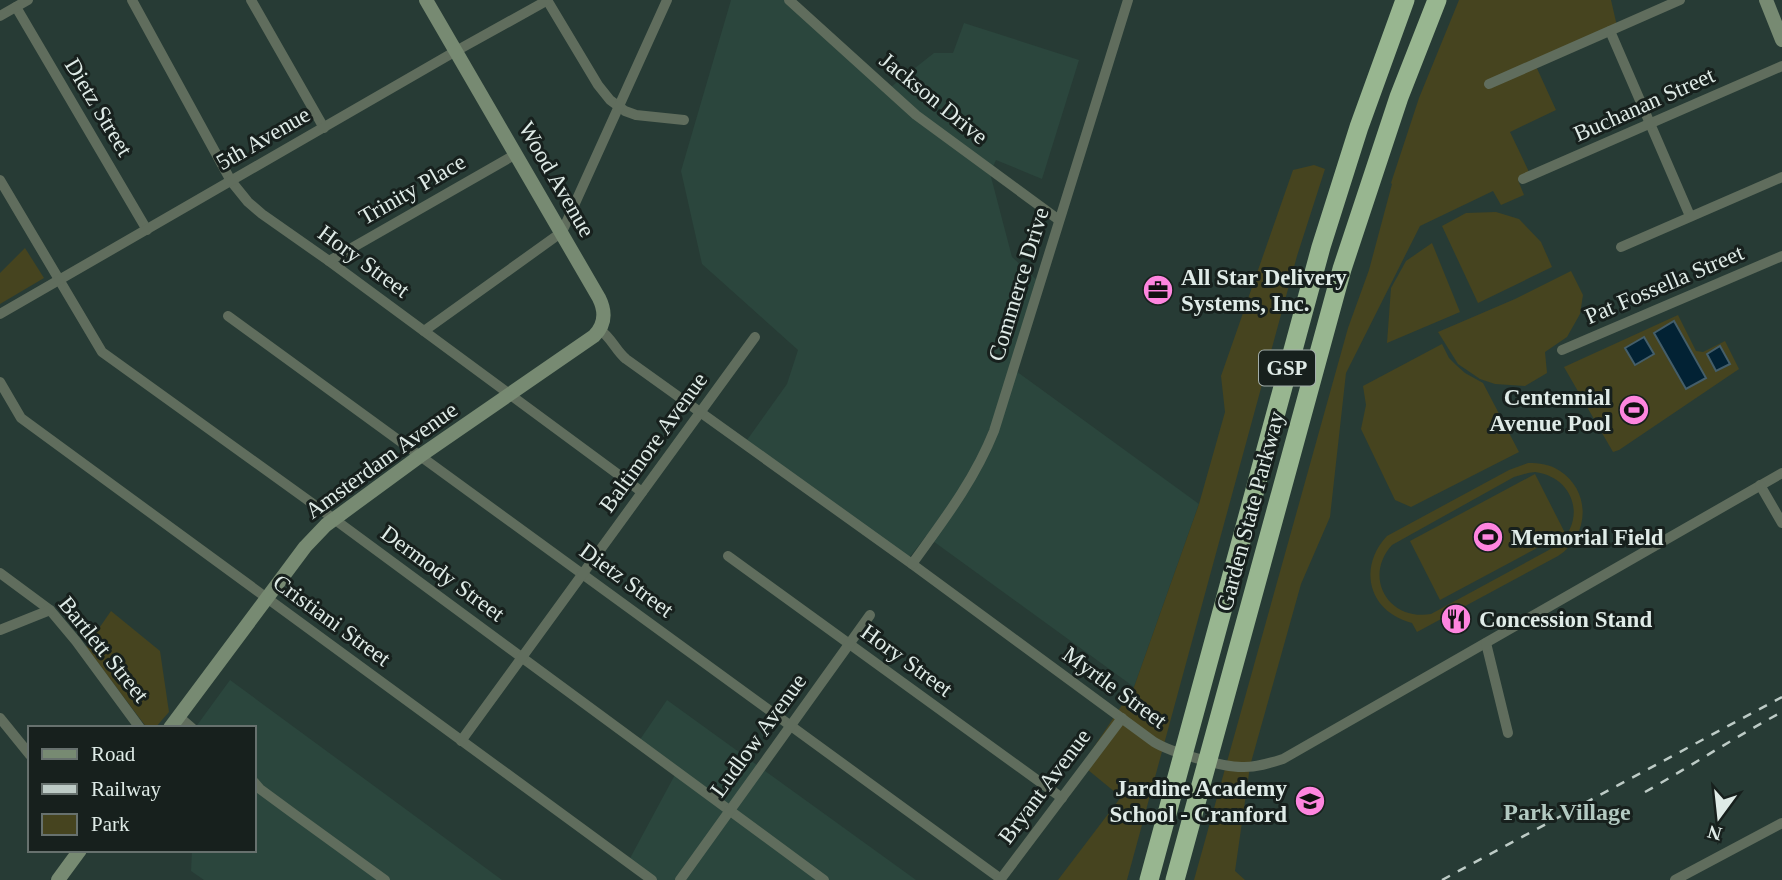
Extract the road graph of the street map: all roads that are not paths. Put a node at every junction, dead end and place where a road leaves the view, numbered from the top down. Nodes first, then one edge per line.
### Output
1 (28, 0) edge
2 (132, 0) edge
3 (251, 0) edge
4 (426, 0) edge
5 (548, 0) edge
6 (667, 0) edge
7 (789, 0) edge
8 (1128, 0) edge
9 (1405, 0) edge
10 (1437, 0) edge
11 (1680, 0) edge
12 (1766, 0) edge
13 (16, 7) junction
14 (0, 16) edge
15 (1609, 31) junction
16 (1782, 40) edge
17 (456, 51) junction
18 (1782, 66) edge
19 (1489, 84) dead end
20 (619, 107) junction
21 (684, 120) dead end
22 (1650, 125) junction
23 (324, 128) junction
24 (516, 154) junction
25 (1782, 177) edge
26 (1523, 179) dead end
27 (0, 180) edge
28 (231, 181) junction
29 (1690, 216) junction
30 (1059, 220) junction
31 (147, 230) junction
32 (562, 232) junction
33 (1621, 247) dead end
34 (1782, 256) edge
35 (329, 261) junction
36 (59, 281) junction
37 (0, 314) edge
38 (228, 316) dead end
39 (600, 330) junction
40 (424, 331) junction
41 (755, 337) dead end
42 (1562, 350) dead end
43 (0, 382) edge
44 (510, 395) junction
45 (701, 412) junction
46 (420, 456) junction
47 (1782, 473) edge
48 (1760, 485) junction
49 (642, 492) junction
50 (334, 519) junction
51 (1782, 523) edge
52 (728, 556) dead end
53 (912, 564) junction
54 (0, 573) edge
55 (583, 574) junction
56 (267, 598) junction
57 (50, 610) junction
58 (870, 615) dead end
59 (0, 630) edge
60 (1486, 643) junction
61 (849, 644) junction
62 (522, 658) junction
63 (0, 718) edge
64 (1122, 718) junction
65 (174, 722) edge
66 (791, 725) junction
67 (139, 726) edge
68 (1508, 733) dead end
69 (461, 741) junction
70 (28, 753) edge
71 (256, 784) edge
72 (1062, 798) junction
73 (730, 811) junction
74 (1782, 823) edge
75 (79, 852) edge
76 (1001, 879) edge
77 (58, 880) edge
78 (385, 880) edge
79 (652, 880) edge
80 (680, 880) edge
81 (824, 880) edge
82 (1149, 880) edge
83 (1175, 880) edge
84 (1675, 880) edge

1 - 13 street
2 - 28 street, Hory Street
3 - 23 street
4 - 17 main road, Wood Avenue
5 - 17 street, 5th Avenue
5 - 20 street
6 - 20 street
7 - 30 street, Jackson Drive
8 - 30 street, Commerce Drive
9 - 82 highway, Garden State Parkway / GSP
10 - 83 highway, Garden State Parkway / GSP
11 - 15 street
12 - 16 main road
13 - 14 street
13 - 31 street, Dietz Street
15 - 19 street
15 - 22 street
17 - 23 street, 5th Avenue
17 - 24 main road, Wood Avenue
18 - 22 street, Buchanan Street
20 - 21 street
20 - 32 street
22 - 26 street, Buchanan Street
22 - 29 street
23 - 28 street, 5th Avenue
24 - 32 main road, Wood Avenue
24 - 35 street, Trinity Place
25 - 29 street
27 - 36 street, Dermody Street
28 - 31 street, 5th Avenue
28 - 35 street, Hory Street
29 - 33 street
30 - 53 street, Commerce Drive
31 - 36 street, 5th Avenue
32 - 39 main road, Wood Avenue
32 - 40 street
34 - 42 street, Pat Fossella Street
35 - 40 street, Hory Street
36 - 37 street, 5th Avenue
36 - 50 street, Dermody Street
38 - 46 street, Dietz Street
39 - 44 main road, Amsterdam Avenue
39 - 45 street, Myrtle Street
40 - 44 street, Hory Street
41 - 45 street, Baltimore Avenue
43 - 56 street, Cristiani Street
44 - 46 main road, Amsterdam Avenue
44 - 49 street, Hory Street
45 - 49 street, Baltimore Avenue
45 - 53 street, Myrtle Street
46 - 50 main road, Amsterdam Avenue
46 - 55 street, Dietz Street
47 - 48 street, Myrtle Street
48 - 51 street
48 - 60 street, Myrtle Street
49 - 55 street, Baltimore Avenue
50 - 56 main road, Amsterdam Avenue
50 - 62 street, Dermody Street
52 - 61 street, Hory Street
53 - 64 street, Myrtle Street
54 - 57 street, Bartlett Street
55 - 62 street, Baltimore Avenue
55 - 66 street, Dietz Street
56 - 65 main road, Amsterdam Avenue
56 - 69 street, Cristiani Street
57 - 59 street
57 - 67 street, Bartlett Street
58 - 61 street, Ludlow Avenue
60 - 64 street, Myrtle Street
60 - 68 street
61 - 66 street, Ludlow Avenue
61 - 72 street, Hory Street
62 - 69 street, Baltimore Avenue
62 - 73 street, Dermody Street
63 - 70 street
64 - 72 street, Bryant Avenue
66 - 73 street, Ludlow Avenue
66 - 76 street, Dietz Street
69 - 79 street, Cristiani Street
71 - 78 street
72 - 76 street, Bryant Avenue
73 - 80 street, Ludlow Avenue
73 - 81 street, Dermody Street
74 - 84 street
75 - 77 main road

